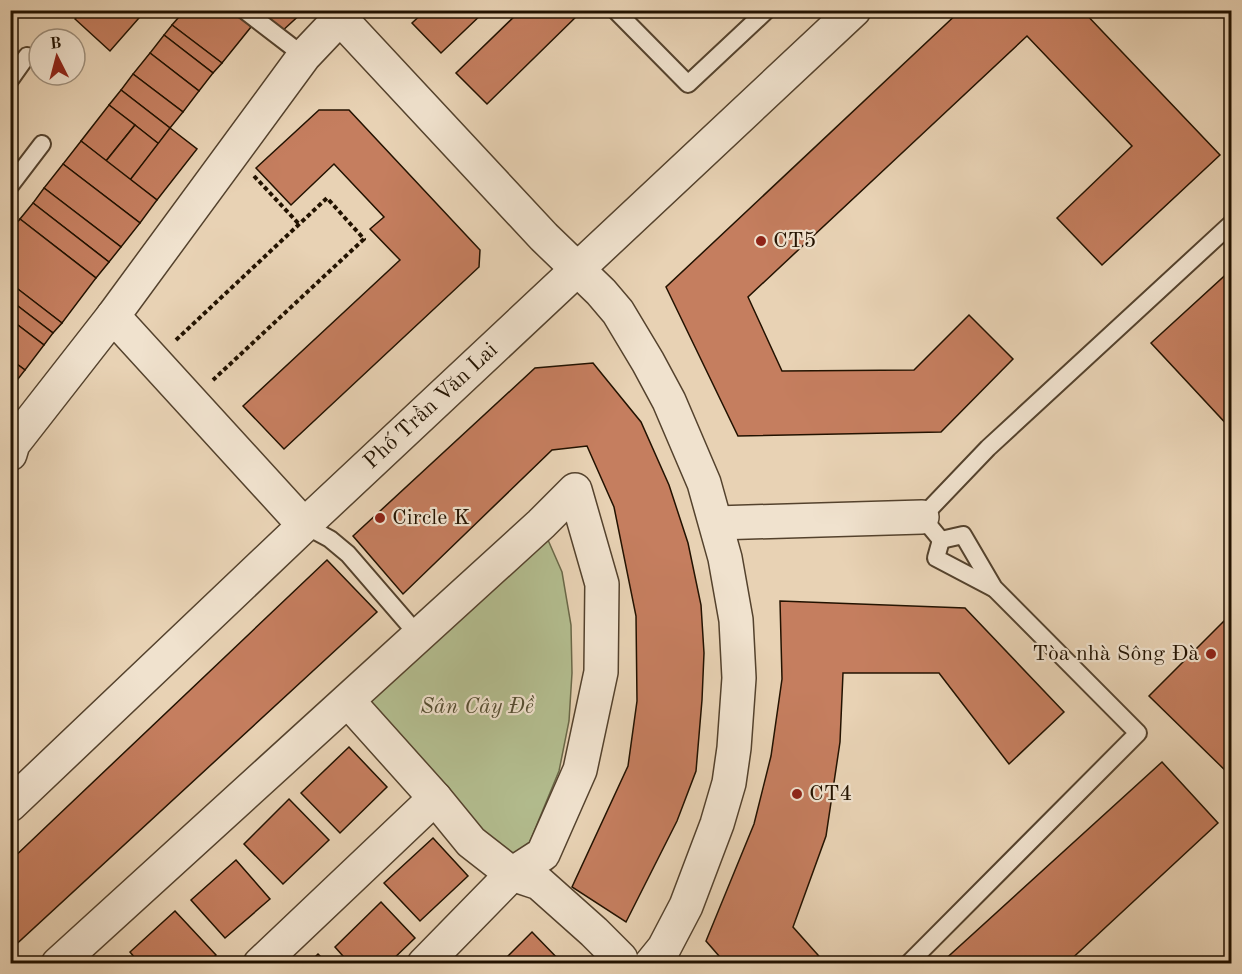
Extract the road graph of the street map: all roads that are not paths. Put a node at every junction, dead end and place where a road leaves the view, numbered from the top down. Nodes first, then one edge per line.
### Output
1 (244, 10) edge
2 (615, 10) edge
3 (767, 10) edge
4 (854, 10) edge
5 (27, 56) dead end
6 (304, 56) junction
7 (10, 80) edge
8 (42, 144) dead end
9 (10, 186) edge
10 (1232, 222) edge
11 (578, 268) junction
12 (113, 316) junction
13 (11, 446) edge
14 (716, 524) junction
15 (304, 525) junction
16 (932, 529) junction
17 (994, 588) junction
18 (418, 635) junction
19 (348, 701) junction
20 (435, 798) junction
21 (10, 806) edge
22 (512, 874) junction
23 (58, 963) edge
24 (260, 963) edge
25 (424, 963) edge
26 (622, 963) edge
27 (651, 963) edge
28 (908, 963) edge

1 - 6 lane
2 - 3 lane
4 - 11 street, Phố Trần Văn Lai
5 - 7 lane
6 - 11 street
6 - 12 street
8 - 9 lane
10 - 16 lane
11 - 14 street
11 - 15 street, Phố Trần Văn Lai
12 - 13 street
12 - 15 street
14 - 16 street
14 - 27 street
15 - 18 lane
15 - 21 street, Phố Trần Văn Lai
16 - 17 lane
16 - 17 lane
17 - 28 lane
18 - 19 street
18 - 22 street
19 - 20 street
19 - 23 street
20 - 22 street
20 - 24 street
22 - 25 street
22 - 26 street

